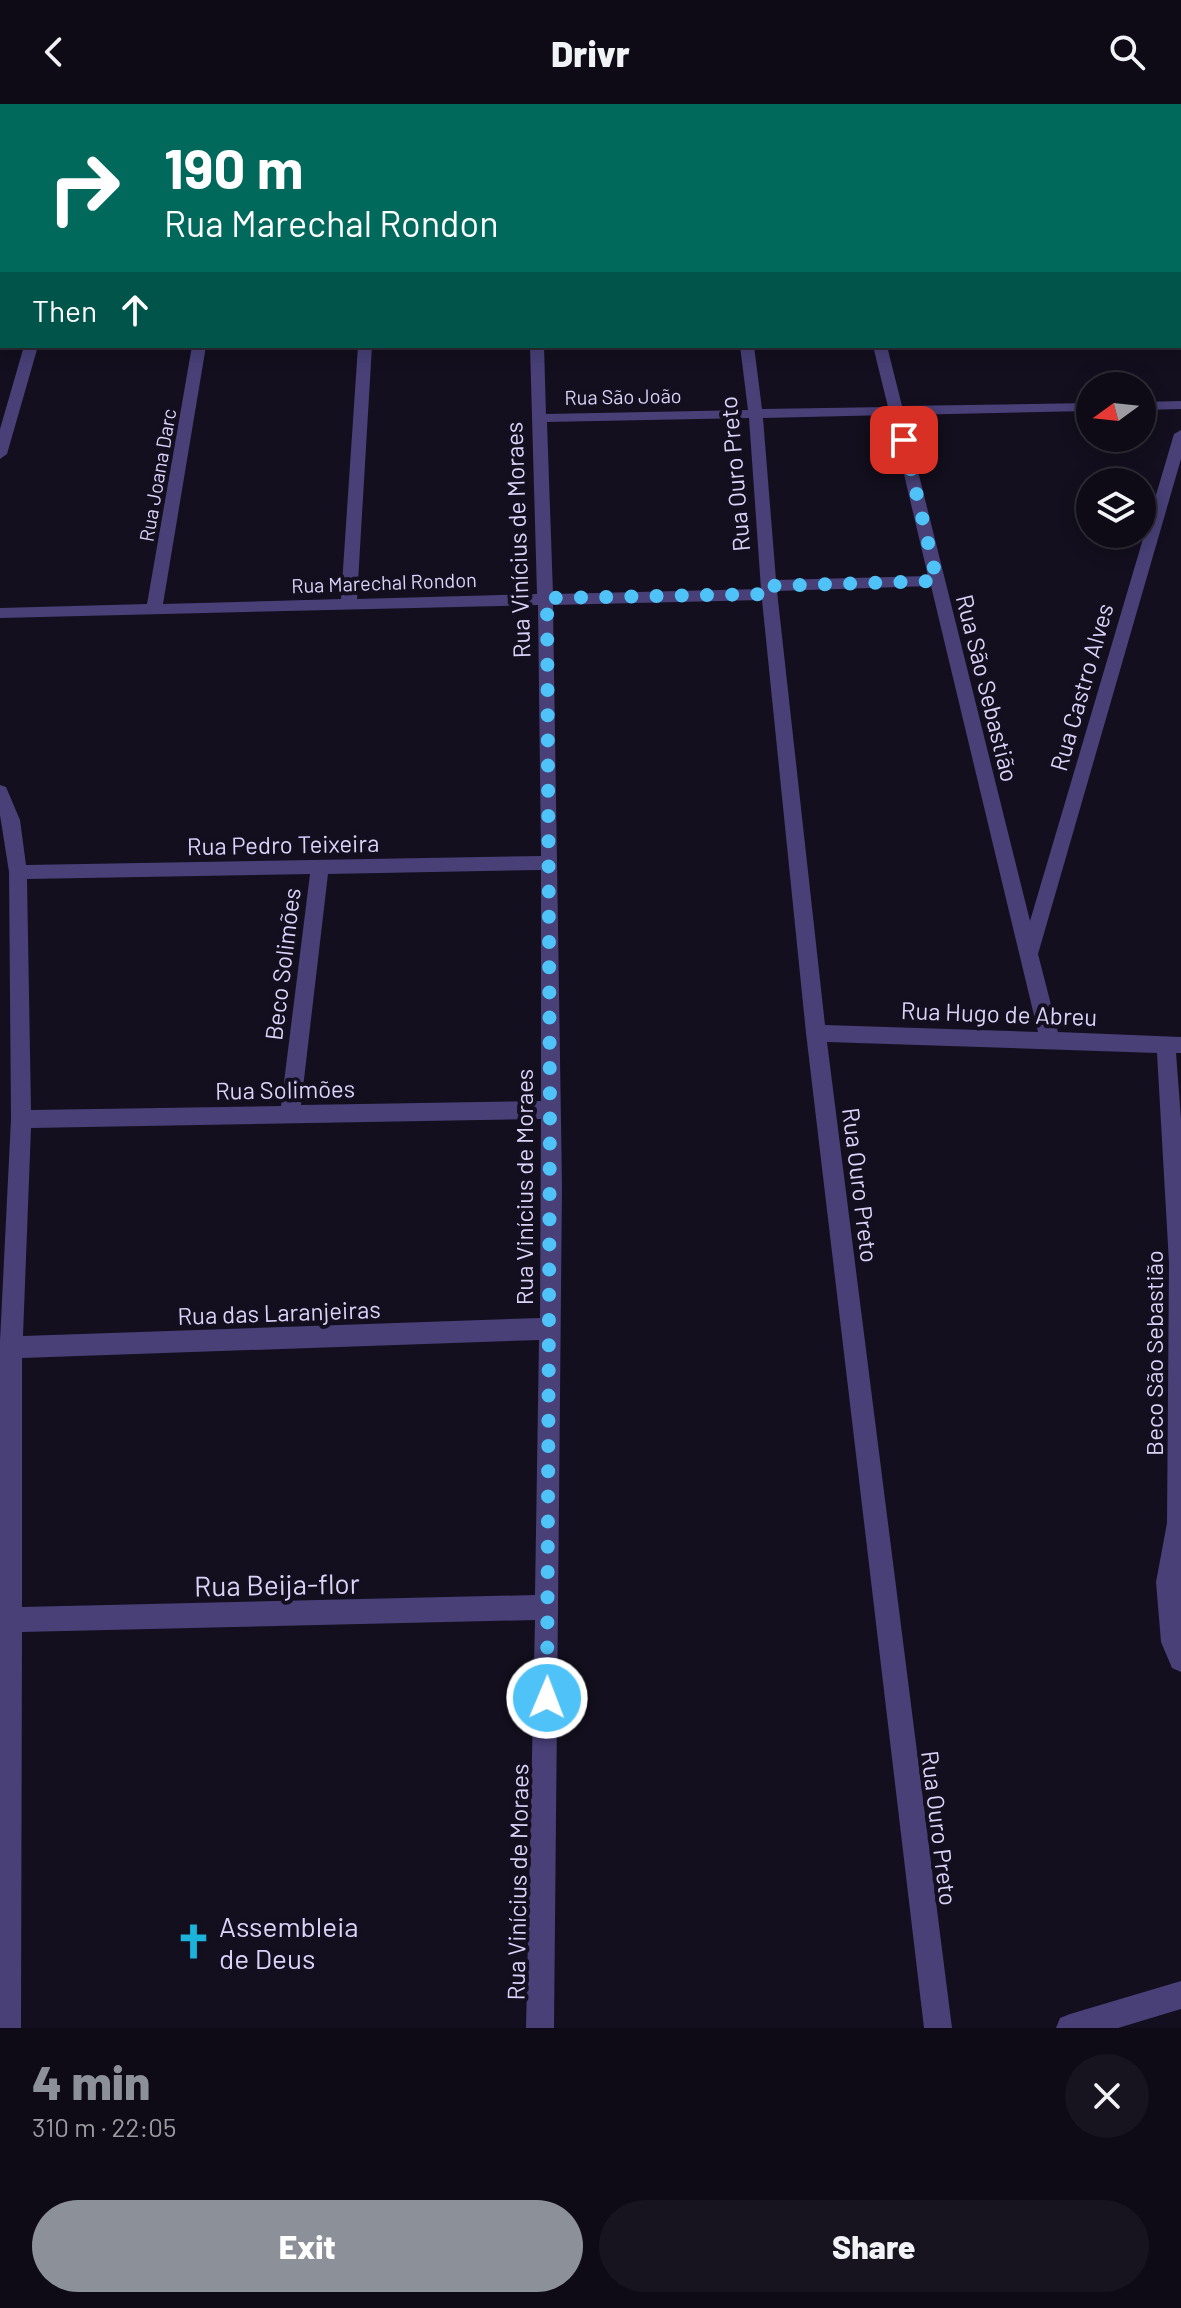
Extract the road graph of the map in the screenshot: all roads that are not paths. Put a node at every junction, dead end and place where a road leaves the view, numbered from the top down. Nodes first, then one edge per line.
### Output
1 (30, 348) edge
2 (199, 348) edge
3 (365, 348) edge
4 (537, 348) edge
5 (747, 348) edge
6 (881, 348) edge
7 (1181, 405) edge
8 (1156, 406) edge
9 (1076, 407) edge
10 (897, 411) junction
11 (756, 414) junction
12 (540, 418) junction
13 (1181, 434) edge
14 (0, 454) edge
15 (937, 581) junction
16 (769, 590) junction
17 (547, 598) junction
18 (349, 603) junction
19 (154, 611) junction
20 (0, 613) edge
21 (0, 792) edge
22 (549, 863) junction
23 (320, 867) junction
24 (18, 872) junction
25 (1030, 954) junction
26 (816, 1033) junction
27 (1050, 1041) junction
28 (1174, 1045) edge
29 (550, 1110) junction
30 (290, 1115) junction
31 (21, 1119) junction
32 (549, 1329) junction
33 (11, 1347) junction
34 (548, 1607) junction
35 (7, 1620) junction
36 (1181, 1659) edge
37 (1181, 1995) edge
38 (7, 2028) edge
39 (540, 2028) edge
40 (938, 2028) edge
41 (1070, 2028) edge

1 - 14 street
2 - 19 street, Rua Joana Darc
3 - 18 street
4 - 12 street, Rua Vinícius de Moraes
5 - 11 street, Rua Ouro Preto
6 - 10 street, Rua São Sebastião
7 - 8 street
9 - 10 street, Rua São João
10 - 11 street, Rua São João
10 - 15 street, Rua São Sebastião
11 - 12 street, Rua São João
11 - 16 street, Rua Ouro Preto
12 - 17 street, Rua Vinícius de Moraes
13 - 25 street, Rua Castro Alves
15 - 16 street, Rua Marechal Rondon
15 - 25 street, Rua São Sebastião
16 - 17 street, Rua Marechal Rondon
16 - 26 street, Rua Ouro Preto
17 - 18 street, Rua Marechal Rondon
17 - 22 street, Rua Vinícius de Moraes
18 - 19 street, Rua Marechal Rondon
19 - 20 street, Rua Marechal Rondon
21 - 24 street
22 - 23 street, Rua Pedro Teixeira
22 - 29 street, Rua Vinícius de Moraes
23 - 24 street, Rua Pedro Teixeira
23 - 30 street, Beco Solimões
24 - 31 street
25 - 27 street, Rua São Sebastião
26 - 27 street, Rua Hugo de Abreu
26 - 40 street, Rua Ouro Preto
27 - 28 street, Rua Hugo de Abreu
28 - 36 street, Beco São Sebastião
29 - 30 street, Rua Solimões
29 - 32 street, Rua Vinícius de Moraes
30 - 31 street, Rua Solimões
31 - 33 street
32 - 33 street, Rua das Laranjeiras
32 - 34 street, Rua Vinícius de Moraes
33 - 35 street
34 - 35 street, Rua Beija-flor
34 - 39 street, Rua Vinícius de Moraes
35 - 38 street
37 - 41 street

